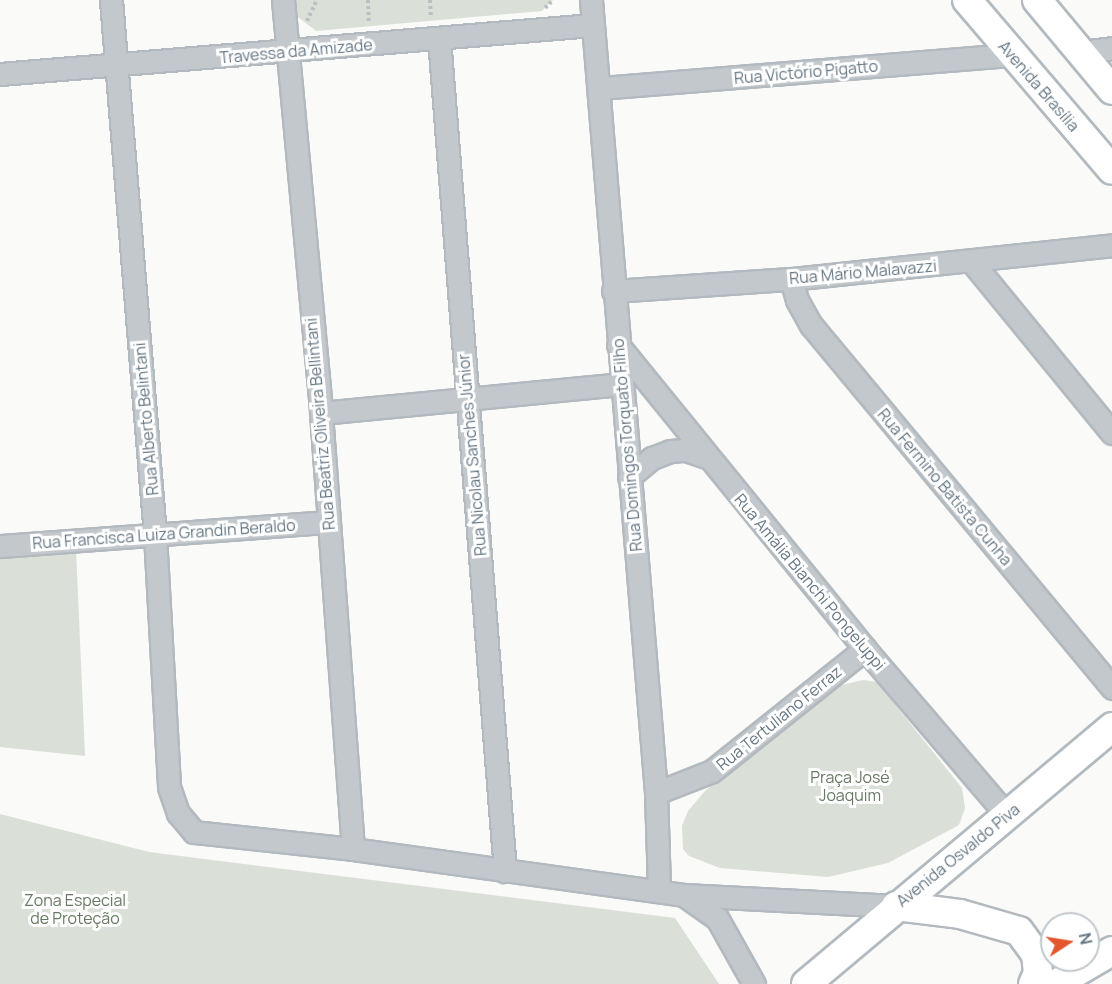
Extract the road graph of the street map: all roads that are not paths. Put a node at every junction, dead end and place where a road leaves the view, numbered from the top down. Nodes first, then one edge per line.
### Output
1 (111, 0) edge
2 (283, 0) edge
3 (591, 0) edge
4 (967, 0) edge
5 (1037, 0) edge
6 (592, 25) junction
7 (435, 30) junction
8 (1112, 48) edge
9 (287, 51) junction
10 (1081, 52) junction
11 (1012, 55) junction
12 (117, 65) junction
13 (0, 74) edge
14 (600, 88) junction
15 (1112, 90) edge
16 (1112, 170) edge
17 (1112, 245) edge
18 (972, 262) junction
19 (791, 279) junction
20 (613, 291) junction
21 (618, 345) junction
22 (621, 384) junction
23 (468, 400) junction
24 (321, 413) junction
25 (1112, 433) edge
26 (706, 457) junction
27 (629, 477) junction
28 (328, 522) junction
29 (155, 536) junction
30 (0, 546) edge
31 (864, 649) junction
32 (1112, 688) edge
33 (1112, 728) edge
34 (656, 793) junction
35 (1007, 815) junction
36 (352, 849) junction
37 (505, 871) junction
38 (659, 891) junction
39 (684, 895) junction
40 (896, 906) junction
41 (1112, 951) edge
42 (754, 984) edge
43 (806, 984) edge
44 (1033, 984) edge
45 (1056, 984) edge

1 - 12 street, Rua Alberto Belintani
2 - 9 street, Rua Beatriz Oliveira Bellintani
3 - 6 street, Rua Domingos Torquato Filho
4 - 11 main road, Avenida Brasília
5 - 10 main road
6 - 7 street, Travessa da Amizade
6 - 14 street, Rua Domingos Torquato Filho
7 - 9 street, Travessa da Amizade
7 - 23 street, Rua Nicolau Sanches Júnior
8 - 10 street
9 - 12 street, Travessa da Amizade
9 - 24 street, Rua Beatriz Oliveira Bellintani
10 - 15 main road
11 - 14 street, Rua Victório Pigatto
11 - 16 main road, Avenida Brasília
12 - 13 street, Travessa da Amizade
12 - 29 street, Rua Alberto Belintani
14 - 20 street, Rua Domingos Torquato Filho
17 - 18 street, Rua Mário Malavazzi
18 - 19 street, Rua Mário Malavazzi
18 - 25 street
19 - 20 street, Rua Mário Malavazzi
19 - 32 street, Rua Fermino Batista Cunha
20 - 21 street, Rua Domingos Torquato Filho
21 - 22 street, Rua Domingos Torquato Filho
21 - 26 street, Rua Amália Bianchi Pongeluppi
22 - 23 street
22 - 27 street, Rua Domingos Torquato Filho
23 - 24 street
23 - 37 street, Rua Nicolau Sanches Júnior
24 - 28 street, Rua Beatriz Oliveira Bellintani
26 - 27 street
26 - 31 street, Rua Amália Bianchi Pongeluppi
27 - 34 street, Rua Domingos Torquato Filho
28 - 29 street, Rua Francisca Luiza Grandin Beraldo
28 - 36 street, Rua Beatriz Oliveira Bellintani
29 - 30 street, Rua Francisca Luiza Grandin Beraldo
29 - 36 street, Rua Alberto Belintani
31 - 34 street, Rua Tertuliano Ferraz
31 - 35 street, Rua Amália Bianchi Pongeluppi
33 - 35 main road, Avenida Osvaldo Piva
34 - 38 street, Rua Domingos Torquato Filho
35 - 40 main road, Avenida Osvaldo Piva
36 - 37 street
37 - 38 street
38 - 39 street
39 - 40 street
39 - 42 street
40 - 43 main road, Avenida Osvaldo Piva
40 - 44 main road
41 - 45 main road

